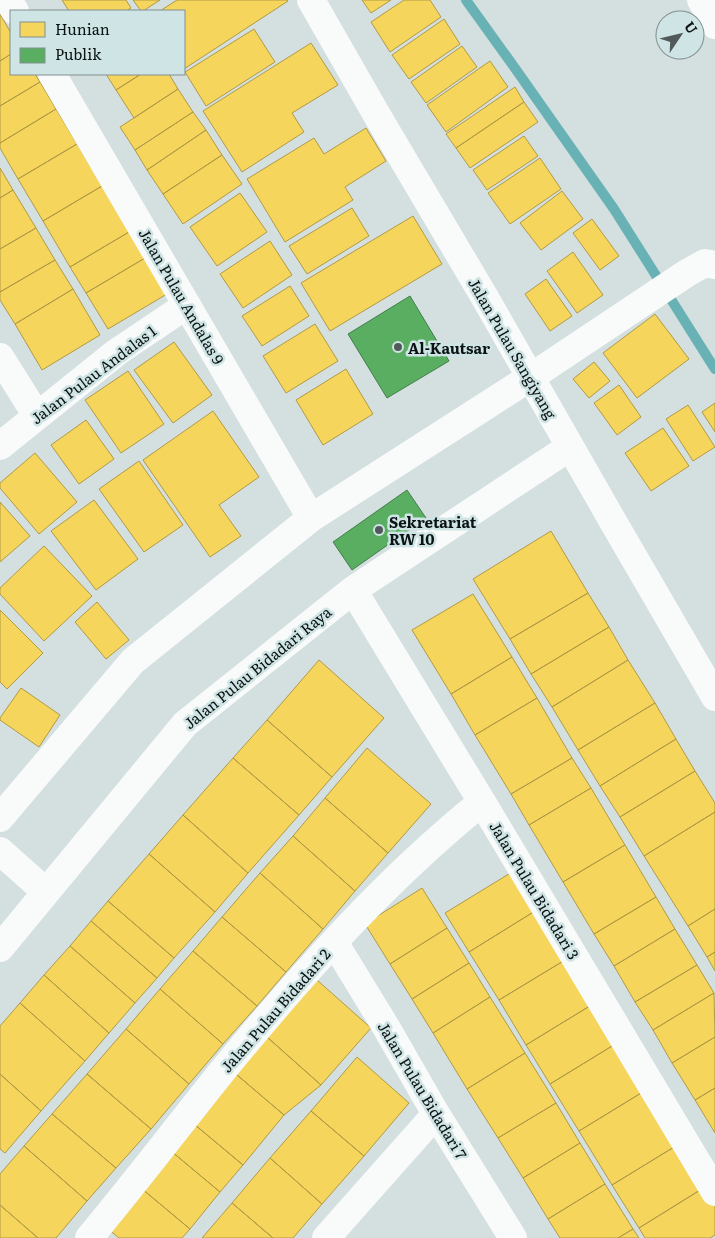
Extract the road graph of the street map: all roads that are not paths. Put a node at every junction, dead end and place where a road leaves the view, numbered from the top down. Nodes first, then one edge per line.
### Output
1 (311, 0) edge
2 (701, 0) edge
3 (715, 24) edge
4 (53, 75) edge
5 (715, 264) edge
6 (188, 305) junction
7 (0, 357) edge
8 (530, 377) junction
9 (37, 416) junction
10 (0, 446) edge
11 (570, 447) junction
12 (311, 518) junction
13 (353, 590) junction
14 (715, 697) edge
15 (482, 802) junction
16 (0, 818) edge
17 (0, 851) edge
18 (46, 892) junction
19 (334, 942) junction
20 (0, 948) edge
21 (436, 1114) junction
22 (715, 1192) edge
23 (89, 1238) edge
24 (326, 1238) edge
25 (513, 1238) edge

1 - 8 street, Jalan Pulau Sangiyang
2 - 3 street
4 - 6 street, Jalan Pulau Andalas 9
5 - 8 street
6 - 9 street, Jalan Pulau Andalas 1
6 - 12 street, Jalan Pulau Andalas 9
7 - 9 street
8 - 11 street, Jalan Pulau Sangiyang
8 - 12 street
9 - 10 street, Jalan Pulau Andalas 1
11 - 13 street, Jalan Pulau Bidadari Raya
11 - 14 street, Jalan Pulau Sangiyang
12 - 16 street
13 - 15 street, Jalan Pulau Bidadari 3
13 - 18 street, Jalan Pulau Bidadari Raya
15 - 19 street, Jalan Pulau Bidadari 2
15 - 22 street, Jalan Pulau Bidadari 3
17 - 18 street
18 - 20 street, Jalan Pulau Bidadari Raya
19 - 21 street, Jalan Pulau Bidadari 7
19 - 23 street, Jalan Pulau Bidadari 2
21 - 24 street
21 - 25 street, Jalan Pulau Bidadari 7

